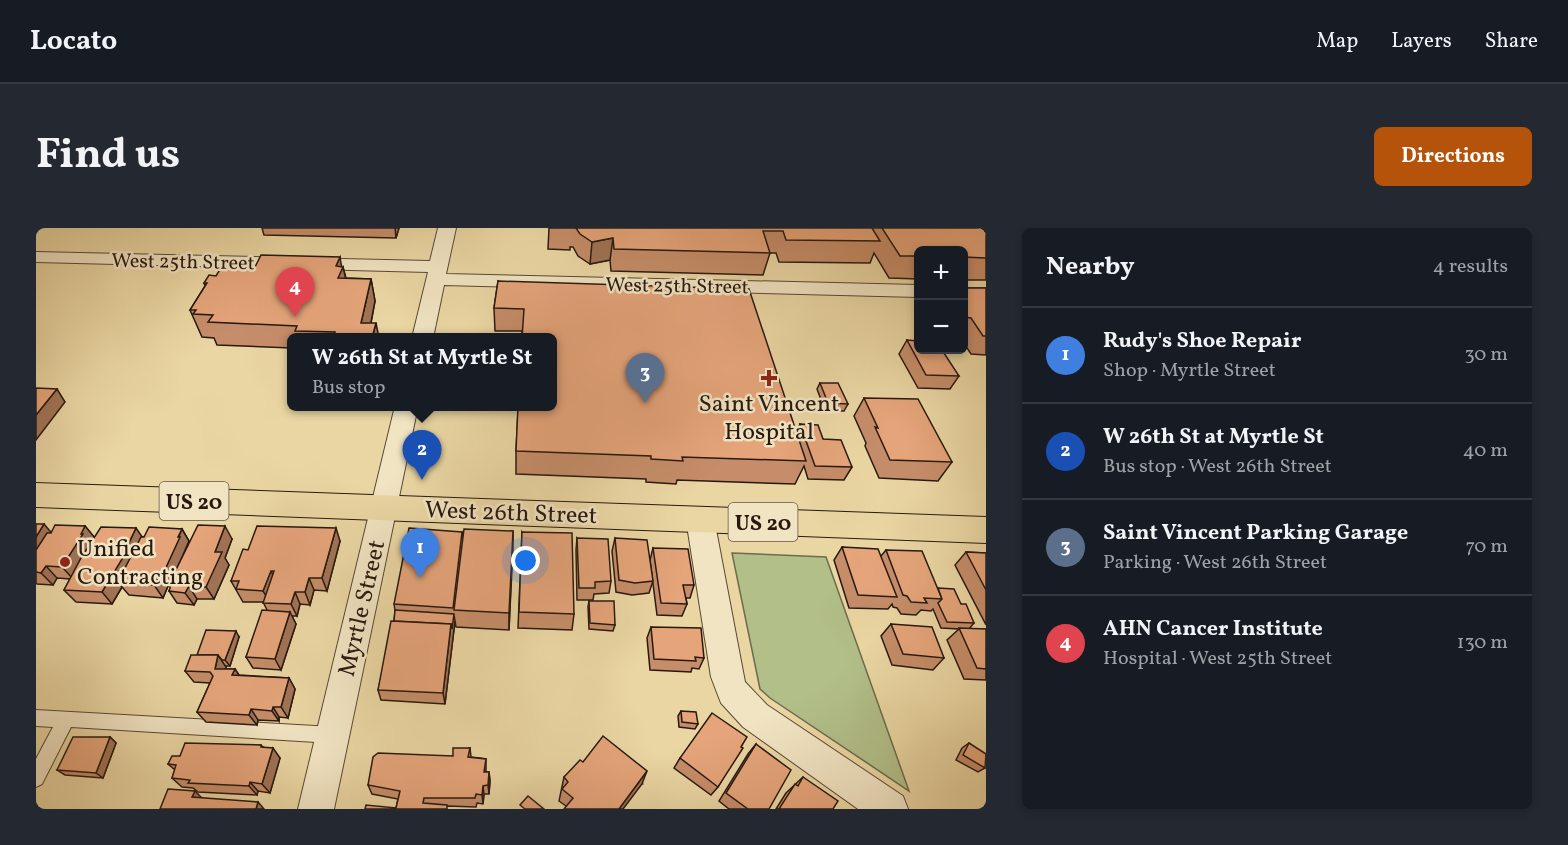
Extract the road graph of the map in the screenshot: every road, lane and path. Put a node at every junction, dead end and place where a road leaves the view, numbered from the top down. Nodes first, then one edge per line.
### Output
1 (447, 228) edge
2 (36, 257) edge
3 (436, 273) junction
4 (914, 291) edge
5 (423, 333) edge
6 (405, 411) edge
7 (36, 495) edge
8 (384, 508) junction
9 (700, 519) junction
10 (986, 530) edge
11 (36, 718) edge
12 (66, 719) junction
13 (333, 735) junction
14 (36, 778) edge
15 (316, 809) edge
16 (890, 809) edge

1 - 3 street
2 - 3 street, West 25th Street
3 - 4 street, West 25th Street
3 - 5 street
6 - 8 street, Myrtle Street
7 - 8 main road, West 26th Street / US 20
8 - 9 main road, West 26th Street / US 20
8 - 13 street, Myrtle Street
9 - 10 main road, West 26th Street / US 20
9 - 16 street
11 - 12 lane
12 - 13 lane
12 - 14 lane
13 - 15 street, Myrtle Street

